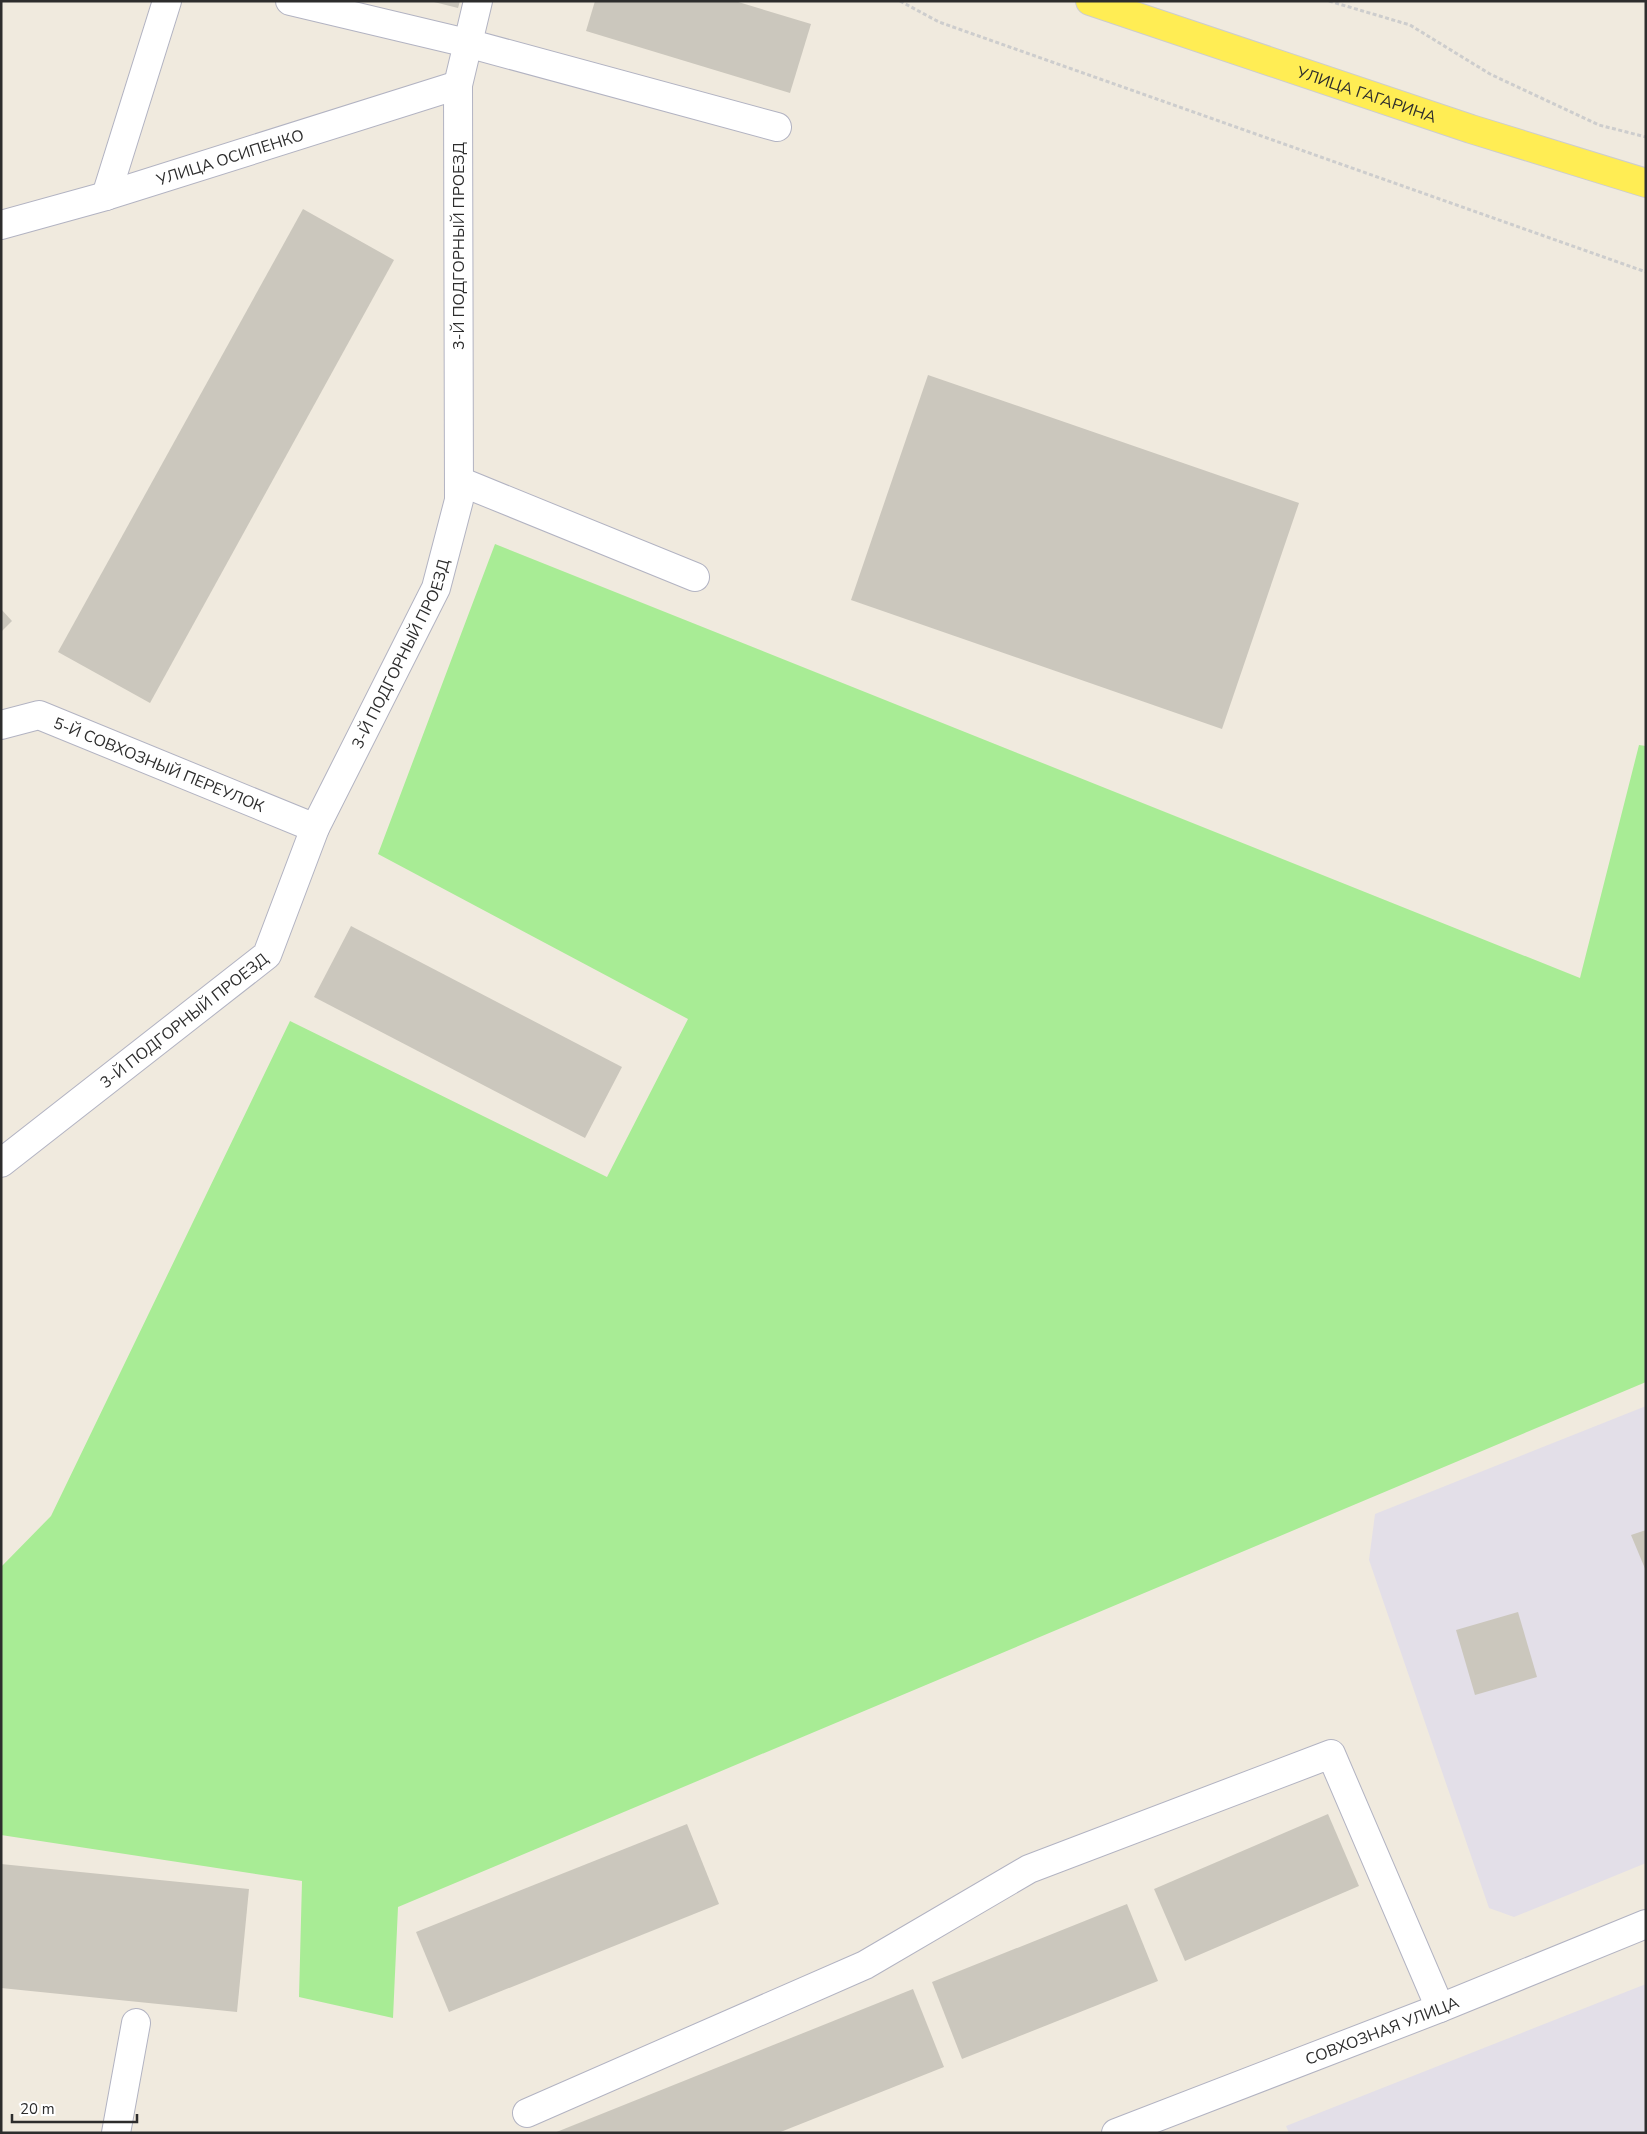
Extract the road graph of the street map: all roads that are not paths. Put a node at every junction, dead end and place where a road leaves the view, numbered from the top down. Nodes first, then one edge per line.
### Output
1 (167, 1) edge
2 (290, 1) edge
3 (478, 1) edge
4 (1090, 1) edge
5 (468, 43) junction
6 (458, 85) junction
7 (777, 127) dead end
8 (1646, 183) edge
9 (106, 196) junction
10 (1, 225) edge
11 (459, 481) junction
12 (695, 577) dead end
13 (1, 725) edge
14 (315, 828) junction
15 (1, 1163) edge
16 (1646, 1924) edge
17 (1440, 2008) junction
18 (136, 2023) dead end
19 (526, 2113) dead end
20 (116, 2133) edge
21 (1116, 2133) edge

1 - 9 street
2 - 5 street
3 - 5 street, 3-Й ПОДГОРНЫЙ ПРОЕЗД
4 - 8 main road, УЛИЦА ГАГАРИНА
5 - 6 street, 3-Й ПОДГОРНЫЙ ПРОЕЗД
5 - 7 street
6 - 9 street, УЛИЦА ОСИПЕНКО
6 - 11 street, 3-Й ПОДГОРНЫЙ ПРОЕЗД
9 - 10 street, УЛИЦА ОСИПЕНКО
11 - 12 street
11 - 14 street, 3-Й ПОДГОРНЫЙ ПРОЕЗД
13 - 14 street, 5-Й СОВХОЗНЫЙ ПЕРЕУЛОК
14 - 15 street, 3-Й ПОДГОРНЫЙ ПРОЕЗД
16 - 17 street, СОВХОЗНАЯ УЛИЦА
17 - 19 street
17 - 21 street, СОВХОЗНАЯ УЛИЦА
18 - 20 street

